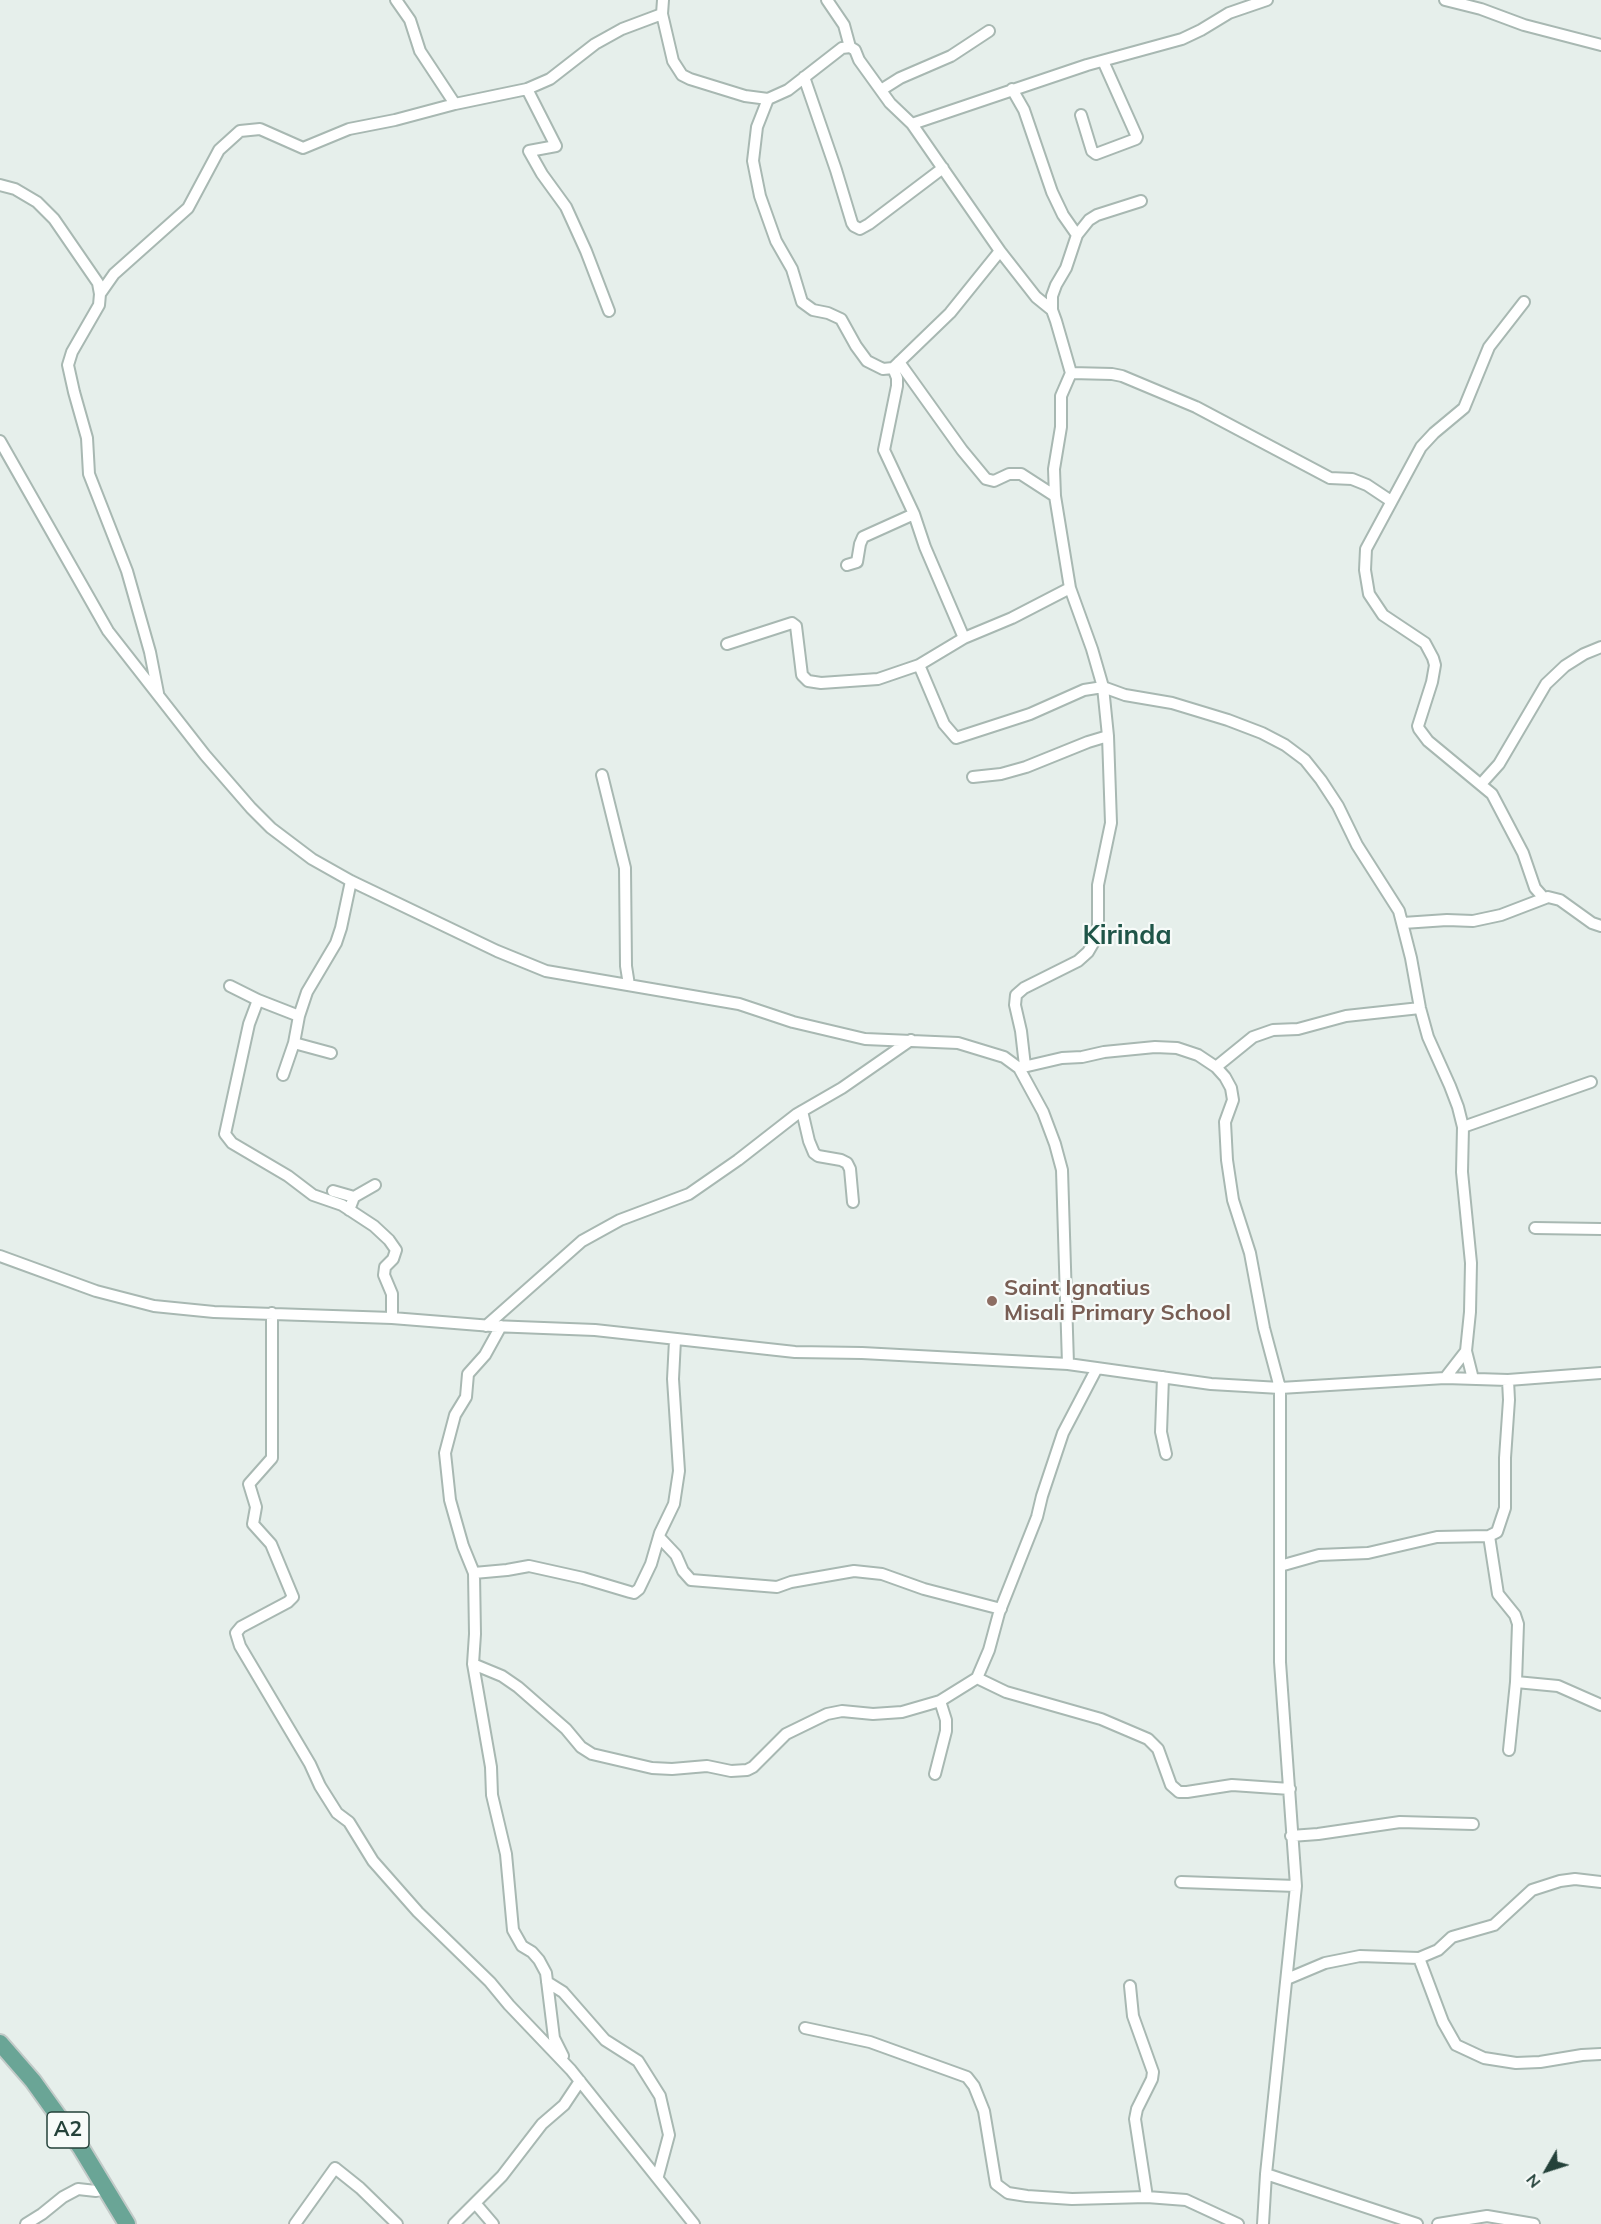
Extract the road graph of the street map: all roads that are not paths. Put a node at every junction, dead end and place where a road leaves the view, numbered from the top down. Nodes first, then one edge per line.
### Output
1 (396, 0) edge
2 (663, 0) edge
3 (827, 0) edge
4 (1267, 0) edge
5 (1445, 0) edge
6 (662, 14) junction
7 (989, 31) dead end
8 (1601, 45) edge
9 (850, 47) junction
10 (1103, 61) junction
11 (804, 77) junction
12 (527, 89) junction
13 (1012, 89) junction
14 (881, 90) junction
15 (768, 99) junction
16 (455, 104) junction
17 (1081, 115) dead end
18 (912, 124) junction
19 (943, 168) junction
20 (0, 185) edge
21 (1141, 201) dead end
22 (1077, 235) junction
23 (1000, 251) junction
24 (100, 294) junction
25 (1524, 302) dead end
26 (1052, 310) junction
27 (609, 311) dead end
28 (896, 365) junction
29 (1071, 373) junction
30 (0, 441) edge
31 (1055, 496) junction
32 (1391, 501) junction
33 (914, 514) junction
34 (847, 565) dead end
35 (1070, 588) junction
36 (964, 638) junction
37 (727, 644) dead end
38 (1601, 647) edge
39 (919, 665) junction
40 (1103, 687) junction
41 (158, 696) junction
42 (1108, 736) junction
43 (602, 775) dead end
44 (973, 777) dead end
45 (1481, 784) junction
46 (351, 882) junction
47 (1535, 888) junction
48 (1543, 897) junction
49 (1530, 903) junction
50 (1403, 923) junction
51 (1601, 926) edge
52 (629, 985) junction
53 (230, 986) dead end
54 (258, 1000) junction
55 (1420, 1008) junction
56 (299, 1016) junction
57 (911, 1040) junction
58 (294, 1043) junction
59 (331, 1053) dead end
60 (1022, 1067) junction
61 (1216, 1068) junction
62 (283, 1075) dead end
63 (1591, 1082) dead end
64 (802, 1111) junction
65 (1463, 1127) junction
66 (375, 1185) dead end
67 (333, 1191) dead end
68 (354, 1197) junction
69 (853, 1202) dead end
70 (349, 1210) junction
71 (1535, 1228) dead end
72 (1601, 1228) edge
73 (0, 1256) edge
74 (272, 1313) junction
75 (392, 1318) junction
76 (486, 1326) junction
77 (501, 1326) junction
78 (675, 1340) junction
79 (1466, 1351) junction
80 (1068, 1364) junction
81 (1097, 1368) junction
82 (1601, 1373) edge
83 (1163, 1377) junction
84 (1445, 1377) junction
85 (1473, 1379) junction
86 (1508, 1380) junction
87 (1280, 1388) junction
88 (1166, 1454) dead end
89 (1489, 1536) junction
90 (659, 1537) junction
91 (1280, 1566) junction
92 (474, 1573) junction
93 (1001, 1609) junction
94 (473, 1664) junction
95 (977, 1678) junction
96 (1516, 1682) junction
97 (940, 1701) junction
98 (1601, 1705) edge
99 (1509, 1750) dead end
100 (935, 1774) dead end
101 (1290, 1789) junction
102 (1473, 1824) dead end
103 (1291, 1836) junction
104 (1180, 1882) dead end
105 (1601, 1882) edge
106 (1296, 1886) junction
107 (1419, 1958) junction
108 (1287, 1979) junction
109 (547, 1982) junction
110 (1130, 1986) dead end
111 (805, 2028) dead end
112 (0, 2043) edge
113 (1601, 2054) edge
114 (570, 2070) junction
115 (580, 2081) junction
116 (1266, 2174) junction
117 (658, 2176) junction
118 (106, 2189) junction
119 (1147, 2197) junction
120 (475, 2203) junction
121 (26, 2224) edge
122 (127, 2224) edge
123 (295, 2224) edge
124 (397, 2224) edge
125 (454, 2224) edge
126 (493, 2224) edge
127 (694, 2224) edge
128 (1238, 2224) edge
129 (1263, 2224) edge
130 (1417, 2224) edge
131 (1438, 2224) edge
132 (1534, 2224) edge

1 - 16 street
2 - 6 street
3 - 9 street
4 - 10 street
5 - 8 street
6 - 12 street
6 - 15 street
7 - 14 street
9 - 11 street
9 - 14 street
10 - 13 street
10 - 17 street
11 - 15 street
11 - 19 street
12 - 16 street
12 - 27 street
13 - 18 street
13 - 22 street
14 - 18 street
15 - 28 street
16 - 24 street
18 - 19 street
19 - 23 street
20 - 24 street
21 - 22 street
22 - 26 street
23 - 26 street
23 - 28 street
24 - 41 street
25 - 32 street
26 - 29 street
28 - 31 street
28 - 33 street
29 - 31 street
29 - 32 street
30 - 41 street
31 - 35 street
32 - 45 street
33 - 34 street
33 - 36 street
35 - 36 street
35 - 40 street
36 - 39 street
37 - 39 street
38 - 45 street
39 - 40 street
40 - 42 street
40 - 50 street
41 - 46 street
42 - 44 street
42 - 60 street
43 - 52 street
45 - 47 street
46 - 52 street
46 - 56 street
47 - 48 street
47 - 49 street
48 - 49 street
48 - 51 street
49 - 50 street
50 - 55 street
52 - 57 street
53 - 54 street
54 - 56 street
54 - 70 street
55 - 61 street
55 - 65 street
56 - 58 street
57 - 60 street
57 - 64 street
58 - 59 street
58 - 62 street
60 - 61 street
60 - 80 street
61 - 87 street
63 - 65 street
64 - 69 street
64 - 76 street
65 - 79 street
66 - 68 street
67 - 68 street
68 - 70 street
70 - 75 street
71 - 72 street
73 - 74 street
74 - 75 street
74 - 114 street
75 - 76 street
76 - 77 street
77 - 78 street
77 - 92 street
78 - 80 street
78 - 90 street
79 - 84 street
79 - 85 street
80 - 81 street
81 - 83 street
81 - 93 street
82 - 86 street
83 - 87 street
83 - 88 street
84 - 85 street
84 - 87 street
85 - 86 street
86 - 89 street
87 - 91 street
89 - 91 street
89 - 96 street
90 - 92 street
90 - 93 street
91 - 101 street
92 - 94 street
93 - 95 street
94 - 97 street
94 - 109 street
95 - 97 street
95 - 101 street
96 - 98 street
96 - 99 street
97 - 100 street
101 - 103 street
102 - 103 street
103 - 106 street
104 - 106 street
105 - 107 street
106 - 108 street
107 - 108 street
107 - 113 street
108 - 116 street
109 - 114 street
109 - 117 street
110 - 119 street
111 - 119 street
112 - 118 main road, A2
114 - 115 street
115 - 117 street
115 - 120 street
116 - 129 street
116 - 130 street
117 - 127 street
118 - 121 street
118 - 122 main road, A2
119 - 128 street
120 - 125 street
120 - 126 street
123 - 124 street
131 - 132 street

